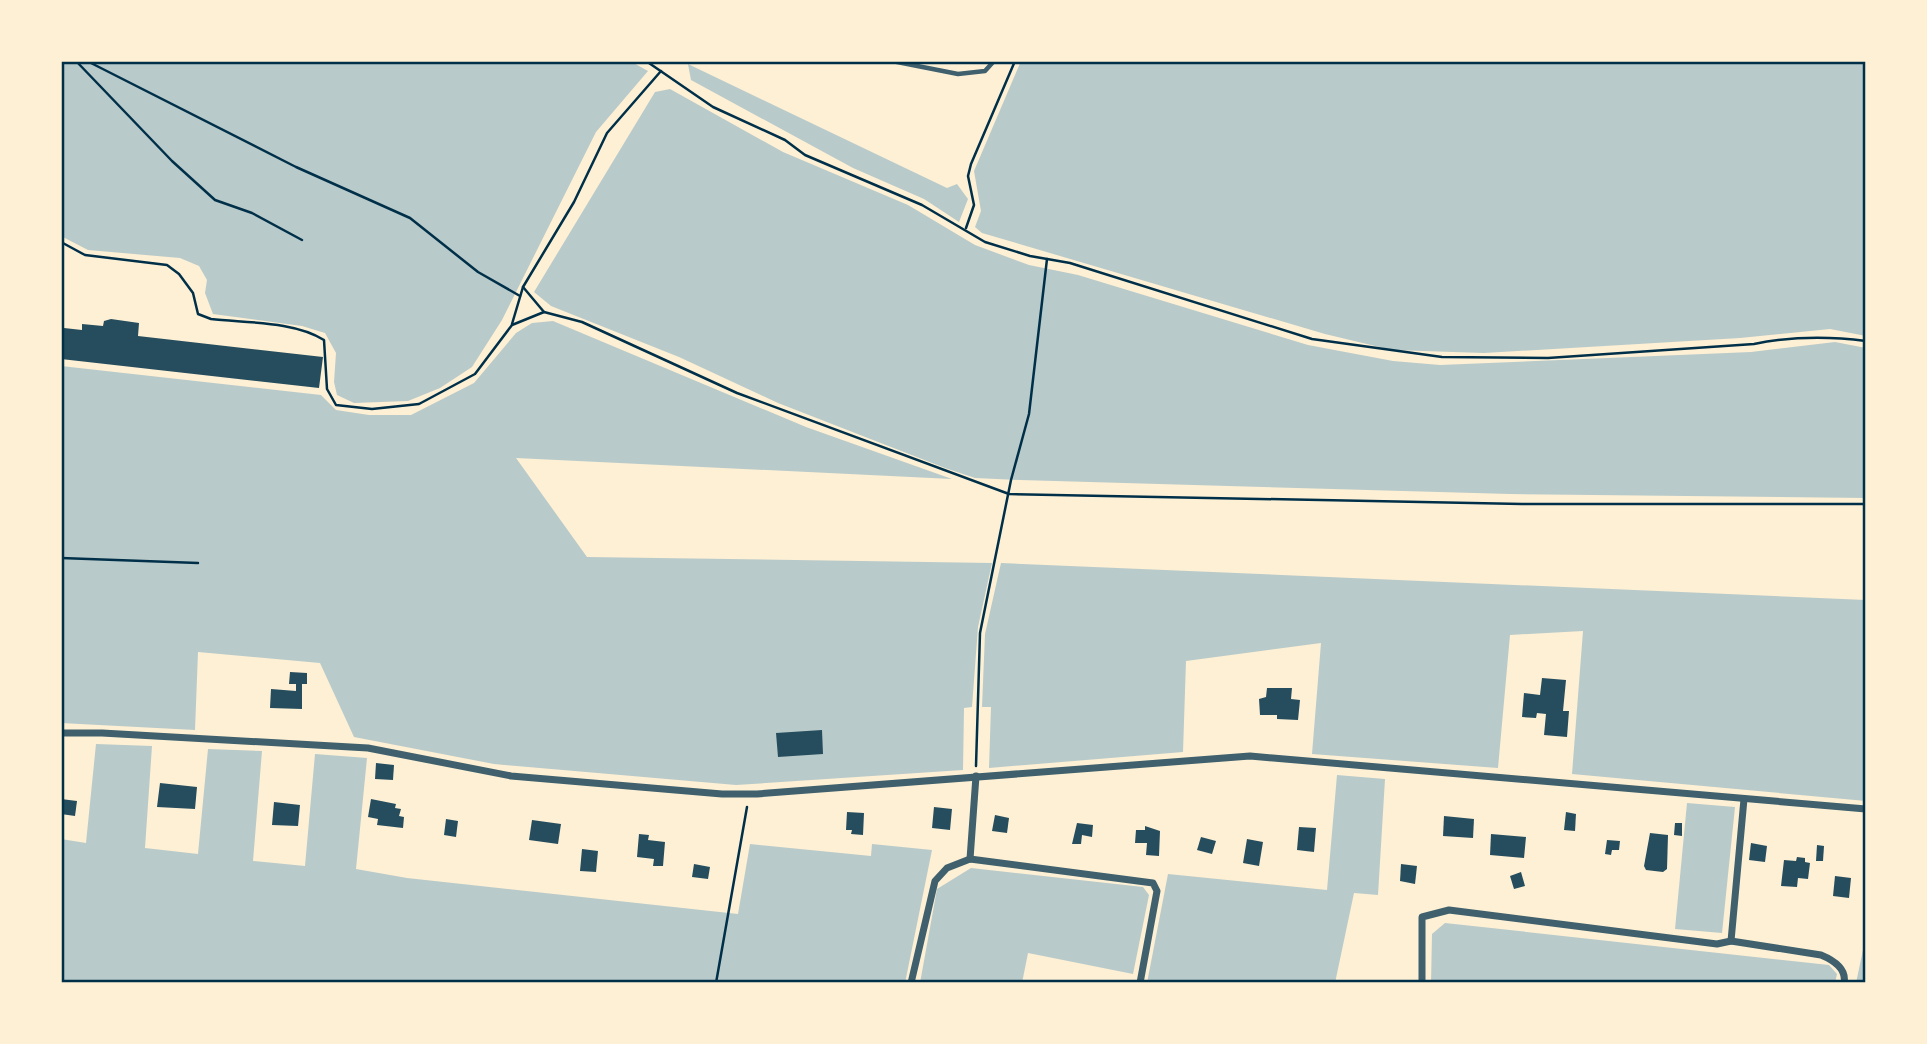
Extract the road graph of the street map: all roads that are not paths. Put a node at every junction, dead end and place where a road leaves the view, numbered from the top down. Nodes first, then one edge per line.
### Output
1 (892, 61) edge
2 (994, 61) edge
3 (61, 733) edge
4 (976, 776) junction
5 (1744, 799) junction
6 (1866, 809) edge
7 (970, 859) junction
8 (1731, 941) junction
9 (911, 983) edge
10 (1140, 983) edge
11 (1422, 983) edge
12 (1844, 983) edge

1 - 2 lane
3 - 4 street
4 - 5 street
4 - 7 street
5 - 6 street
5 - 8 street
7 - 9 street
7 - 10 street
8 - 11 street
8 - 12 street

